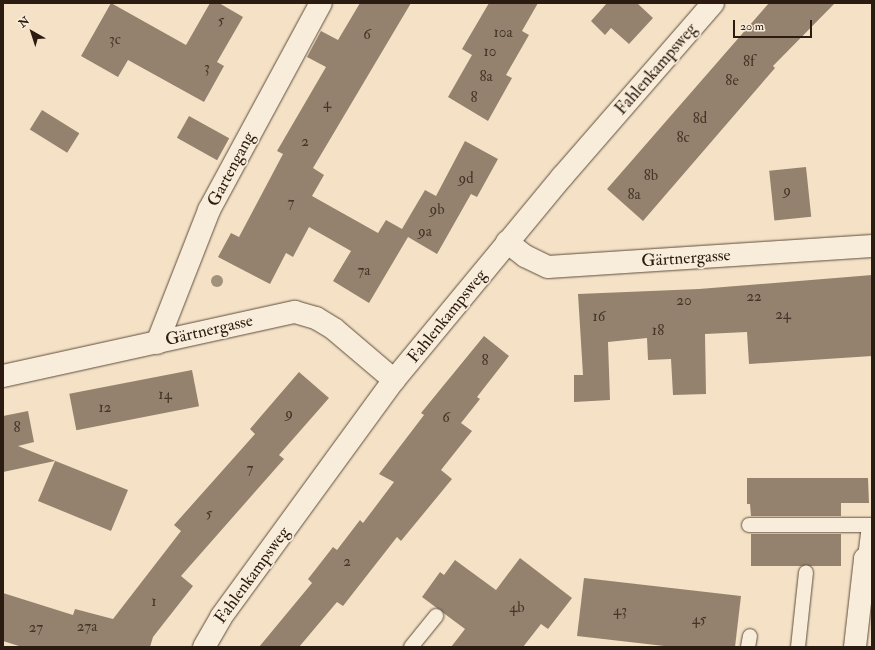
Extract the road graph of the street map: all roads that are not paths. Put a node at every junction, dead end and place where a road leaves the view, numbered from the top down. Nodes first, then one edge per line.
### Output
1 (321, 3) edge
2 (713, 3) edge
3 (508, 242) junction
4 (872, 246) edge
5 (157, 343) junction
6 (3, 376) edge
7 (394, 380) junction
8 (749, 525) dead end
9 (869, 559) edge
10 (806, 572) dead end
11 (436, 616) dead end
12 (204, 647) edge
13 (411, 647) edge
14 (798, 647) edge
15 (855, 647) edge

1 - 5 street, Gartengang
2 - 3 street, Fahlenkampsweg
3 - 4 street, Gärtnergasse
3 - 7 street, Fahlenkampsweg
5 - 6 street, Gärtnergasse
5 - 7 street, Gärtnergasse
7 - 12 street, Fahlenkampsweg
8 - 9 lane
9 - 15 street
10 - 14 lane
11 - 13 lane

